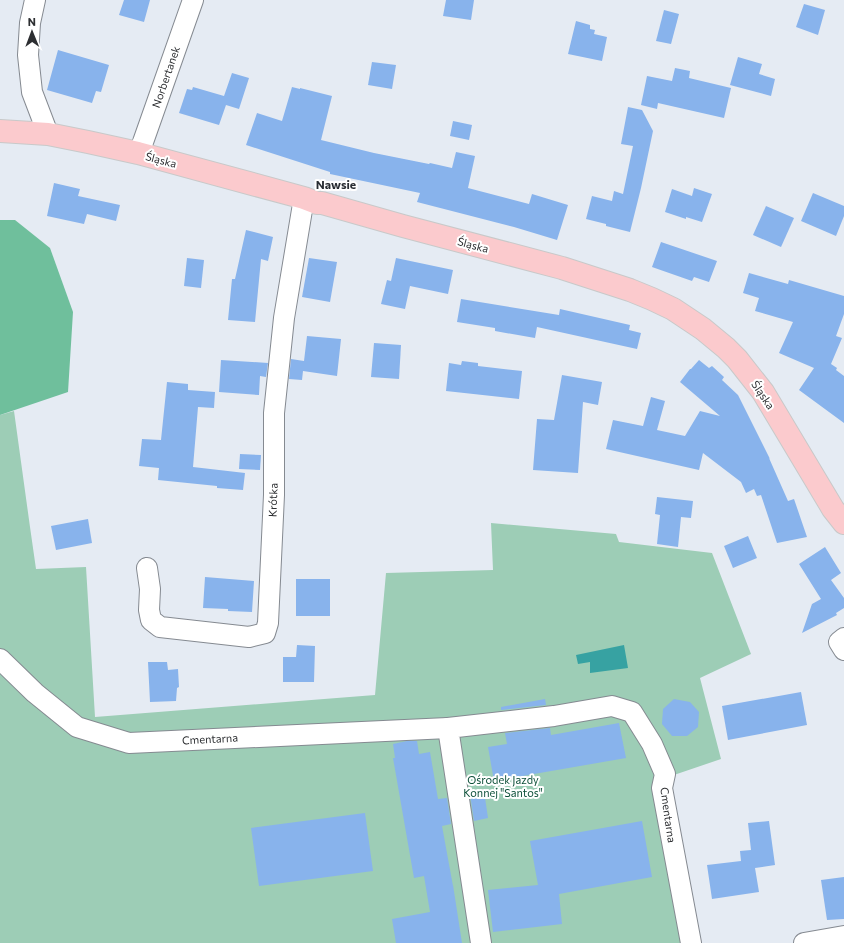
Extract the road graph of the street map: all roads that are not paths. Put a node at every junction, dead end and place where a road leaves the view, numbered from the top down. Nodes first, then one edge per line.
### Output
1 (35, 0) edge
2 (193, 0) edge
3 (0, 132) edge
4 (48, 134) junction
5 (138, 154) junction
6 (304, 198) junction
7 (844, 523) edge
8 (148, 568) dead end
9 (844, 638) edge
10 (844, 650) edge
11 (0, 660) edge
12 (448, 728) junction
13 (844, 936) edge
14 (481, 943) edge
15 (691, 943) edge
16 (804, 943) edge

1 - 4 street
2 - 5 street, Norbertanek
3 - 4 main road, Śląska
4 - 5 main road, Śląska
5 - 6 main road, Śląska
6 - 7 main road, Śląska
6 - 8 street, Krótka
9 - 10 street
11 - 12 street, Cmentarna
12 - 14 street
12 - 15 street, Cmentarna
13 - 16 street

